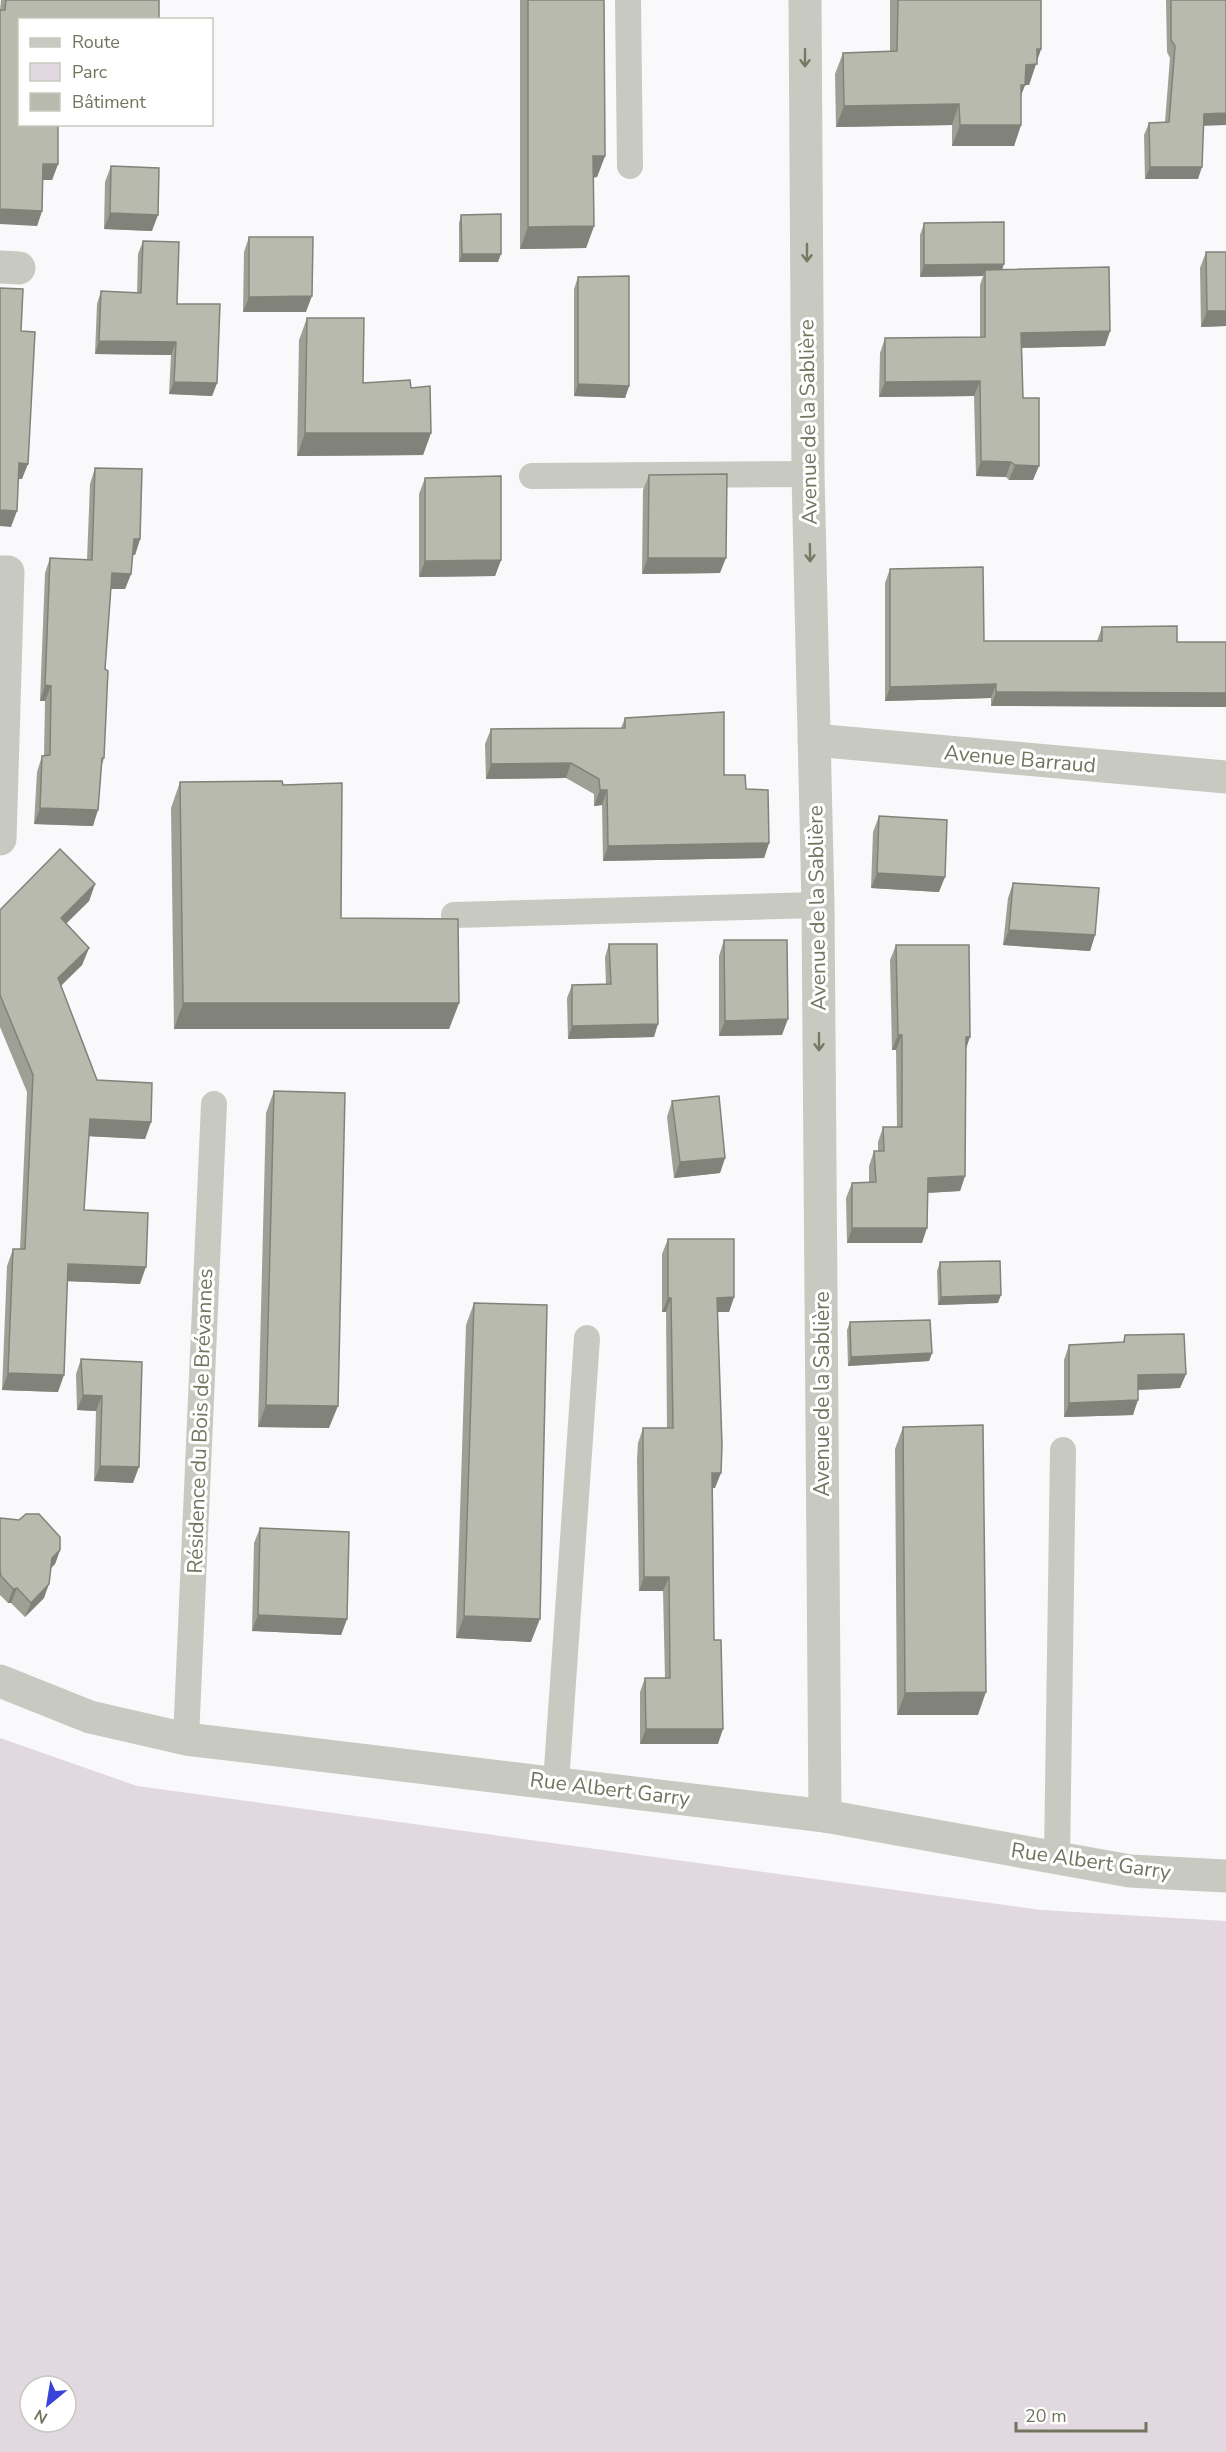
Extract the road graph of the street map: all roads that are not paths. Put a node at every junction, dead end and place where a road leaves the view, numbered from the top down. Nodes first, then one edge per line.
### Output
1 (628, 0) edge
2 (805, 0) edge
3 (630, 166) dead end
4 (808, 474) junction
5 (532, 476) dead end
6 (0, 572) edge
7 (814, 740) junction
8 (1226, 777) edge
9 (0, 839) edge
10 (818, 905) junction
11 (454, 915) dead end
12 (214, 1104) dead end
13 (587, 1338) dead end
14 (1063, 1450) dead end
15 (0, 1681) edge
16 (186, 1739) junction
17 (556, 1783) junction
18 (825, 1816) junction
19 (1057, 1858) junction
20 (1226, 1876) edge

1 - 3 lane
2 -> 4 street, Avenue de la Sablière
4 - 5 lane
4 -> 7 street, Avenue de la Sablière
6 - 9 street
7 - 8 street, Avenue Barraud
7 - 10 street, Avenue de la Sablière
10 - 11 lane
10 -> 18 street, Avenue de la Sablière
12 - 16 lane, Résidence du Bois de Brévannes
13 - 17 lane
14 - 19 lane
15 - 16 street, Rue Albert Garry
16 - 17 street, Rue Albert Garry
17 - 18 street, Rue Albert Garry
18 - 19 street, Rue Albert Garry
19 - 20 street, Rue Albert Garry

